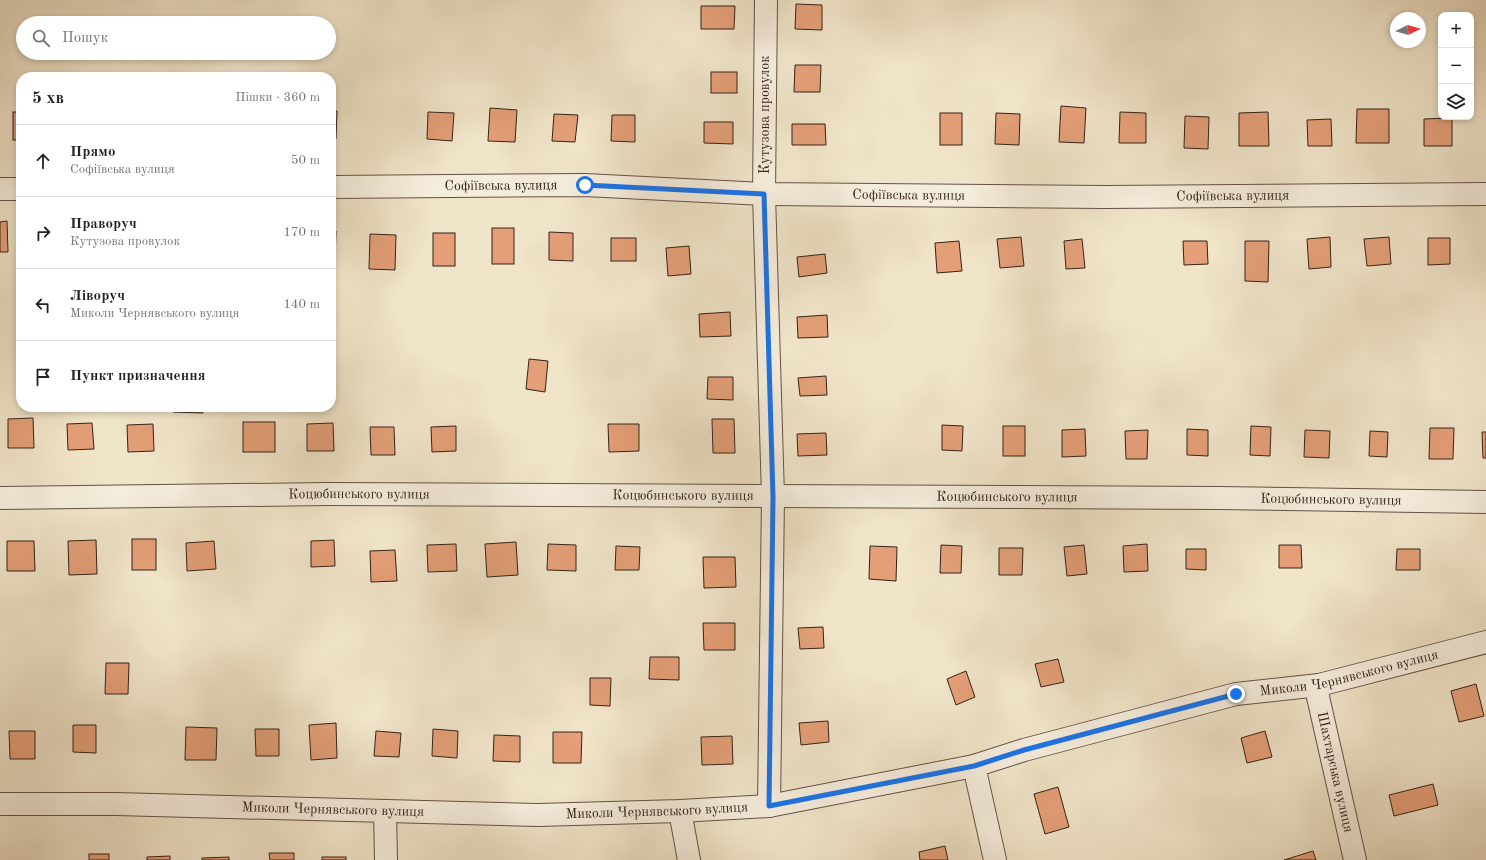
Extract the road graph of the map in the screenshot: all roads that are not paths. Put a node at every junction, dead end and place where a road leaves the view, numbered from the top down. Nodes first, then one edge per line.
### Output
1 (766, 0) edge
2 (336, 187) edge
3 (0, 189) edge
4 (16, 189) edge
5 (764, 194) junction
6 (1486, 194) edge
7 (773, 497) junction
8 (0, 498) edge
9 (1486, 502) edge
10 (1486, 642) edge
11 (1319, 684) junction
12 (974, 766) junction
13 (0, 804) edge
14 (769, 806) junction
15 (680, 811) junction
16 (385, 812) junction
17 (386, 860) edge
18 (690, 860) edge
19 (995, 860) edge
20 (1355, 860) edge

1 - 5 street, Кутузова провулок
2 - 5 street, Софіївська вулиця
3 - 4 street
5 - 6 street, Софіївська вулиця
5 - 7 street, Кутузова провулок
7 - 8 street, Коцюбинського вулиця
7 - 9 street, Коцюбинського вулиця
7 - 14 street, Кутузова провулок
10 - 11 street, Миколи Чернявського вулиця
11 - 12 street, Миколи Чернявського вулиця
11 - 20 street, Шахтарська вулиця
12 - 14 street, Миколи Чернявського вулиця
12 - 19 street
13 - 16 street, Миколи Чернявського вулиця
14 - 15 street, Миколи Чернявського вулиця
15 - 16 street, Миколи Чернявського вулиця
15 - 18 street
16 - 17 street

